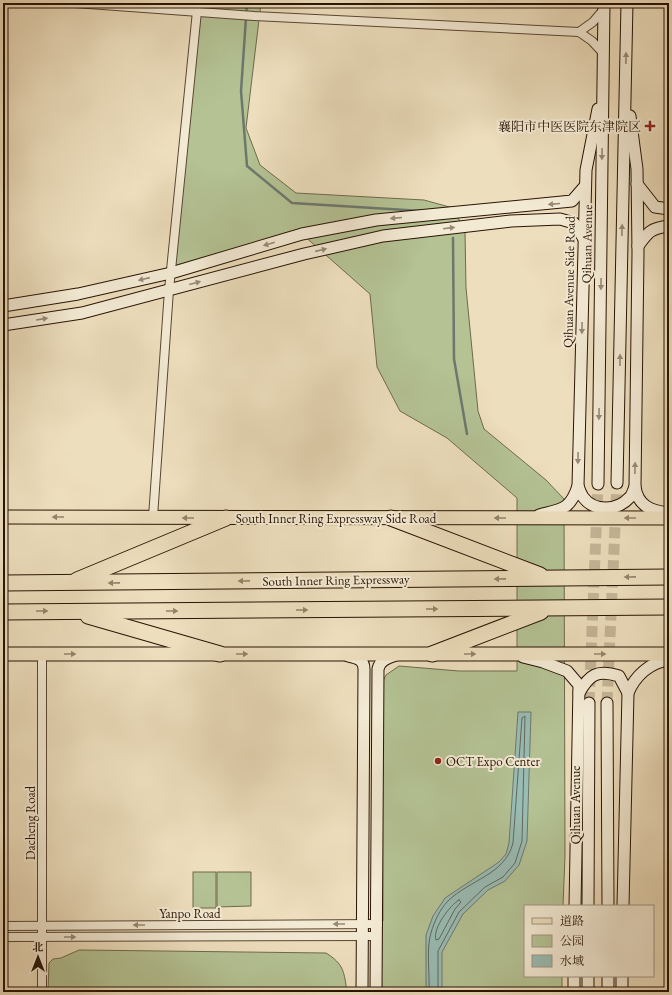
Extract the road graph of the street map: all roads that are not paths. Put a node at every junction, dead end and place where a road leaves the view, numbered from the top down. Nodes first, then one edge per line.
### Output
1 (75, 3) edge
2 (627, 3) edge
3 (604, 6) edge
4 (197, 11) junction
5 (580, 32) junction
6 (604, 54) junction
7 (603, 80) junction
8 (625, 84) junction
9 (637, 184) junction
10 (585, 186) junction
11 (669, 209) edge
12 (669, 226) edge
13 (584, 239) junction
14 (638, 246) junction
15 (171, 272) junction
16 (168, 290) junction
17 (3, 306) edge
18 (3, 325) edge
19 (617, 483) tunnel mouth
20 (598, 484) tunnel mouth
21 (578, 486) junction
22 (635, 487) junction
23 (669, 513) edge
24 (3, 517) edge
25 (153, 517) junction
26 (226, 518) junction
27 (391, 518) junction
28 (527, 518) junction
29 (669, 518) edge
30 (669, 577) edge
31 (548, 578) junction
32 (3, 583) edge
33 (70, 583) junction
34 (669, 607) edge
35 (550, 609) junction
36 (72, 611) junction
37 (3, 612) edge
38 (3, 654) edge
39 (42, 654) junction
40 (220, 654) junction
41 (343, 654) junction
42 (399, 654) junction
43 (432, 654) junction
44 (509, 654) junction
45 (669, 654) edge
46 (669, 660) edge
47 (628, 693) junction
48 (578, 694) junction
49 (590, 703) tunnel mouth
50 (607, 703) tunnel mouth
51 (575, 905) edge
52 (588, 905) edge
53 (608, 905) edge
54 (623, 905) edge
55 (363, 924) junction
56 (378, 924) junction
57 (42, 925) junction
58 (3, 926) edge
59 (363, 936) junction
60 (377, 936) junction
61 (3, 937) edge
62 (42, 937) junction
63 (574, 977) edge
64 (580, 977) edge
65 (588, 977) edge
66 (608, 977) edge
67 (616, 977) edge
68 (622, 977) edge
69 (574, 990) edge
70 (622, 991) edge
71 (42, 992) edge
72 (362, 992) edge
73 (376, 992) edge
74 (588, 992) edge
75 (608, 992) edge

1 - 4 street
8 -> 2 street
3 - 5 street
3 - 6 street, Qihuan Avenue
4 - 5 street
4 - 15 street
5 - 6 street
6 - 7 street, Qihuan Avenue
7 - 10 street, Qihuan Avenue Side Road
7 -> 20 street, Qihuan Avenue
8 - 9 street
19 -> 8 street
9 - 11 street
9 - 14 street
10 - 13 street, Qihuan Avenue Side Road
10 -> 15 street
12 - 14 street
16 -> 13 street
13 -> 21 street, Qihuan Avenue Side Road
22 -> 14 street
15 - 16 street
15 -> 17 street
18 -> 16 street
16 - 25 street
21 - 22 street
21 - 28 street, Qihuan Avenue Side Road
22 - 23 street
25 -> 24 main road, South Inner Ring Expressway Side Road
26 -> 25 main road, South Inner Ring Expressway Side Road
26 - 27 main road, South Inner Ring Expressway Side Road
26 - 33 highway
28 -> 27 main road, South Inner Ring Expressway Side Road
27 - 31 highway
29 -> 28 main road, South Inner Ring Expressway Side Road
30 -> 31 highway, South Inner Ring Expressway
31 -> 33 highway, South Inner Ring Expressway
32 - 33 highway, South Inner Ring Expressway
34 - 35 highway
36 -> 35 highway
35 - 43 highway
37 -> 36 highway
36 - 40 highway
38 - 39 main road
39 -> 40 main road
39 - 57 street, Dacheng Road
40 -> 41 main road
41 - 42 main road
41 - 55 street
42 - 43 main road
42 - 56 street
43 -> 44 main road
44 -> 45 main road
44 - 48 street
46 - 47 street
47 - 48 street
47 - 54 street
48 - 51 street
49 - 52 street, Qihuan Avenue
50 - 53 street
55 - 56 street, Yanpo Road
55 -> 57 street, Yanpo Road
55 - 59 street
56 - 60 street
57 - 58 street, Yanpo Road
57 - 62 street, Dacheng Road
59 - 60 street, Yanpo Road
62 -> 59 street, Yanpo Road
59 - 72 street
60 - 73 street
61 - 62 street, Yanpo Road
62 - 71 street, Dacheng Road
63 - 69 street
64 - 69 street
65 - 74 street
66 - 75 street
67 - 70 street
68 - 70 street

